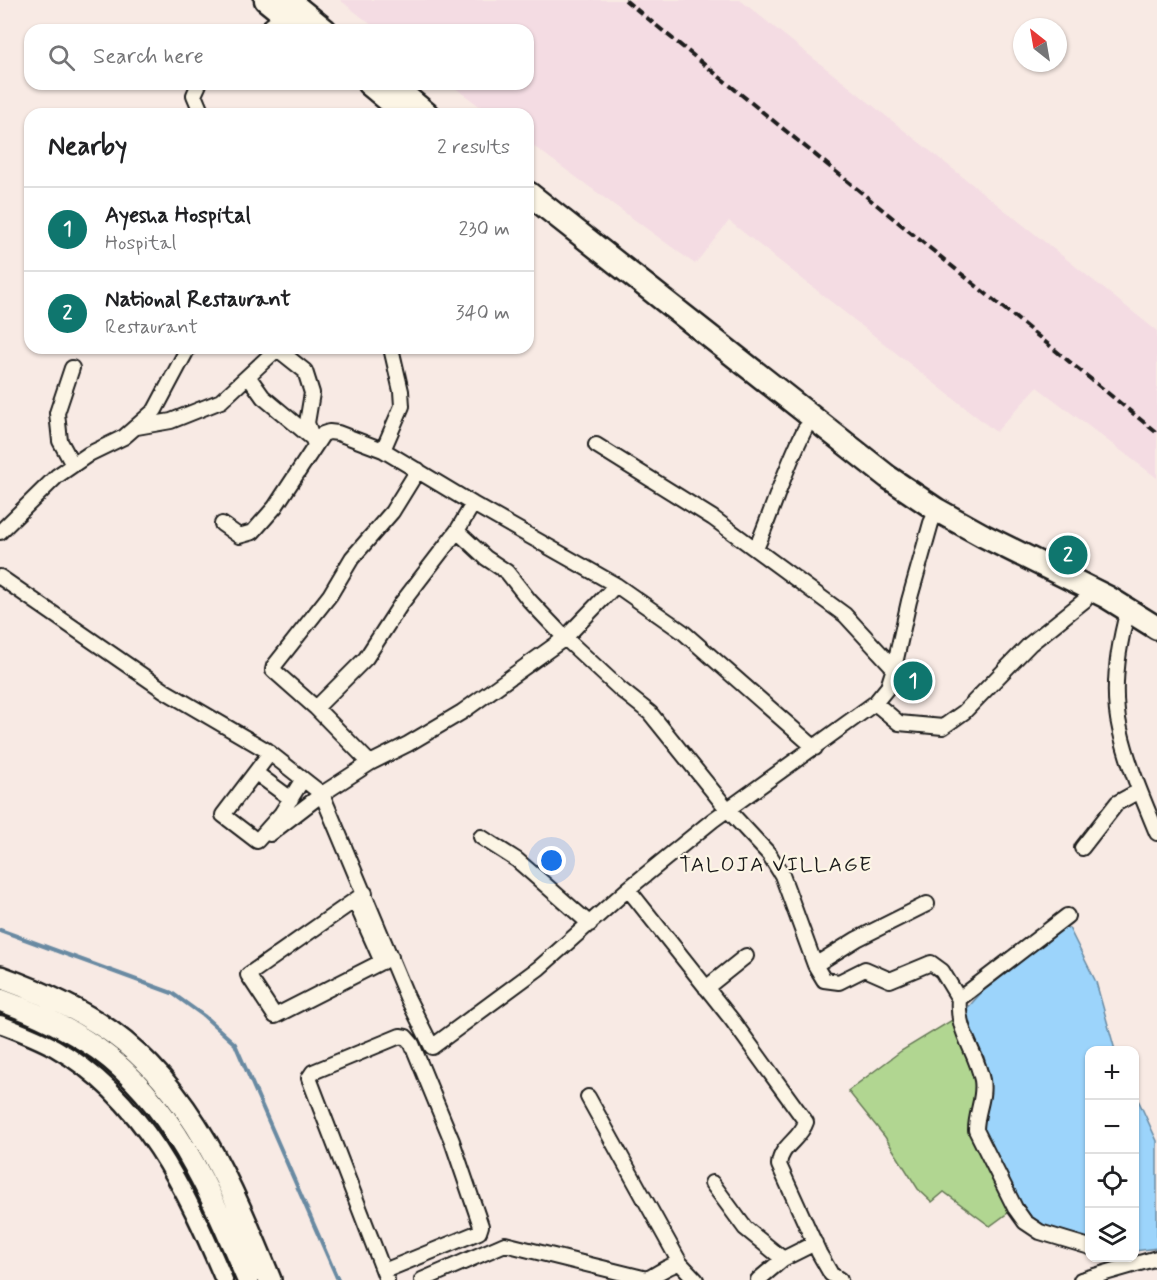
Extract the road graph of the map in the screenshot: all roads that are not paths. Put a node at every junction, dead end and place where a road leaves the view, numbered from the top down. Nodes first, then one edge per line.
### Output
1 (266, 0) edge
2 (286, 8) edge
3 (271, 24) edge
4 (298, 24) edge
5 (314, 24) edge
6 (196, 90) edge
7 (376, 90) edge
8 (398, 90) edge
9 (199, 108) edge
10 (398, 108) edge
11 (420, 108) edge
12 (534, 198) edge
13 (534, 216) edge
14 (185, 354) edge
15 (271, 354) edge
16 (284, 354) edge
17 (392, 354) edge
18 (72, 369) dead end
19 (248, 376) junction
20 (135, 427) junction
21 (805, 429) junction
22 (314, 442) junction
23 (596, 445) dead end
24 (383, 450) junction
25 (73, 465) junction
26 (418, 470) junction
27 (473, 504) junction
28 (934, 516) junction
29 (222, 524) dead end
30 (457, 531) junction
31 (0, 532) edge
32 (756, 549) junction
33 (0, 577) edge
34 (616, 585) junction
35 (1085, 600) junction
36 (1126, 617) junction
37 (1157, 628) edge
38 (565, 638) junction
39 (1157, 644) edge
40 (894, 668) junction
41 (875, 703) junction
42 (316, 708) junction
43 (815, 748) junction
44 (270, 753) junction
45 (370, 763) junction
46 (256, 773) junction
47 (303, 779) junction
48 (1139, 791) junction
49 (322, 794) junction
50 (291, 799) junction
51 (728, 810) junction
52 (1157, 833) edge
53 (270, 834) dead end
54 (481, 837) dead end
55 (1082, 848) dead end
56 (628, 889) junction
57 (360, 897) junction
58 (927, 904) dead end
59 (1067, 916) dead end
60 (590, 924) junction
61 (746, 956) dead end
62 (387, 960) junction
63 (815, 965) junction
64 (0, 977) edge
65 (706, 988) junction
66 (959, 999) junction
67 (0, 1000) edge
68 (0, 1024) edge
69 (588, 1097) dead end
70 (712, 1183) dead end
71 (815, 1243) junction
72 (1085, 1246) edge
73 (1157, 1258) edge
74 (783, 1259) junction
75 (680, 1263) junction
76 (1122, 1263) edge
77 (385, 1275) edge
78 (224, 1280) edge
79 (248, 1280) edge
80 (270, 1280) edge
81 (422, 1280) edge
82 (696, 1280) edge
83 (758, 1280) edge
84 (840, 1280) edge
85 (1081, 1280) edge

1 - 2 highway
2 - 3 street
2 - 4 highway
2 - 5 highway
6 - 9 street
7 - 10 highway
8 - 11 highway
12 - 28 highway
13 - 21 highway
14 - 20 street
15 - 19 street
16 - 22 street
17 - 24 street
18 - 25 street
19 - 20 street
19 - 22 street
20 - 25 street
21 - 28 highway
21 - 32 street
22 - 24 street
22 - 29 street
23 - 32 street
24 - 26 street
25 - 31 street
26 - 27 street
26 - 42 street
27 - 30 street
27 - 34 street
28 - 35 highway
28 - 36 highway
28 - 40 street
30 - 38 street
30 - 42 street
32 - 40 street
33 - 44 street
34 - 38 street
34 - 43 street
35 - 36 highway
35 - 41 street
36 - 37 highway
36 - 39 highway
36 - 48 street
38 - 45 street
38 - 51 street
40 - 41 street
41 - 43 street
42 - 45 street
43 - 51 street
44 - 46 street
44 - 47 street
45 - 49 street
46 - 50 street
46 - 50 street
47 - 49 street
47 - 50 street
48 - 52 street
48 - 55 street
49 - 53 street
49 - 57 street
51 - 56 street
51 - 63 street
54 - 60 street
56 - 60 street
56 - 65 street
57 - 62 street
57 - 62 street
58 - 63 street
59 - 66 street
60 - 62 street
61 - 65 street
63 - 66 street
64 - 80 main road
65 - 71 street
66 - 72 street
67 - 79 main road
68 - 78 street
69 - 75 street
70 - 74 street
71 - 74 street
71 - 84 street
73 - 76 street
74 - 83 street
75 - 81 street
75 - 82 street
76 - 85 street
77 - 77 street

